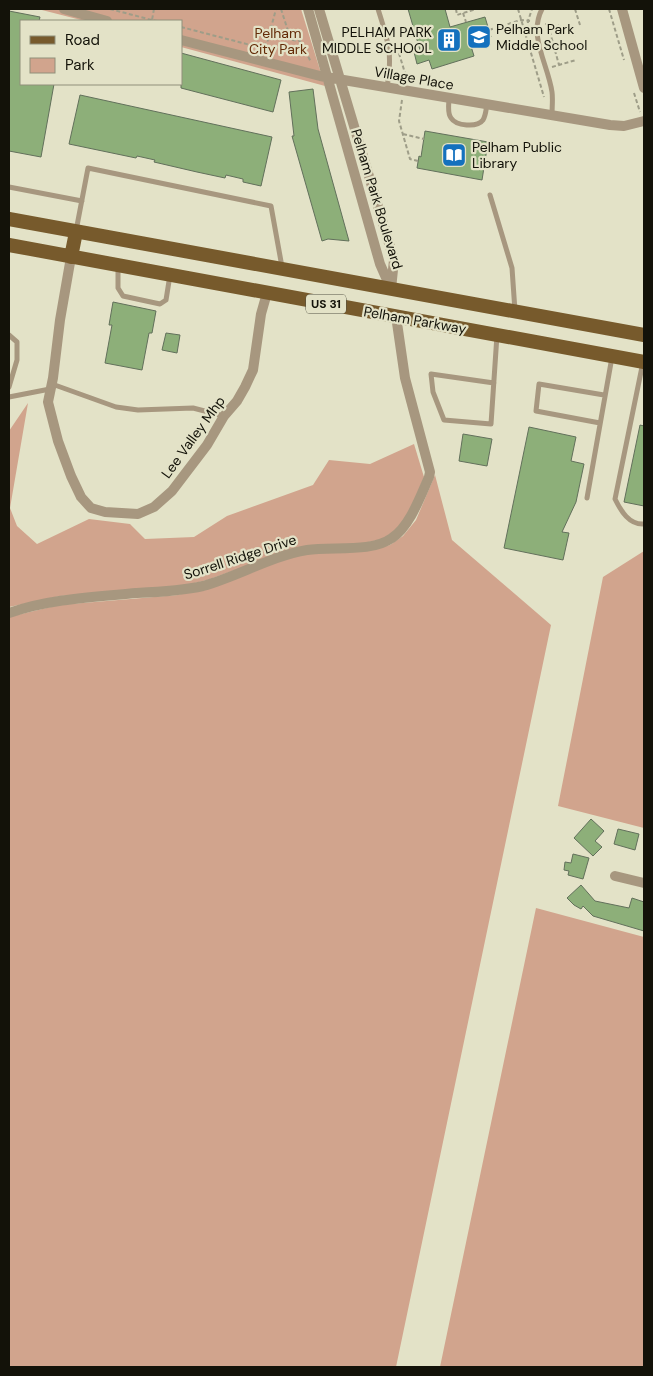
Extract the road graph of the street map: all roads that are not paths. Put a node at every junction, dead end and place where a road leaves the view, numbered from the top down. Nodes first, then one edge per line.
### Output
1 (64, 9) edge
2 (308, 9) edge
3 (319, 9) edge
4 (378, 9) edge
5 (542, 9) edge
6 (622, 9) edge
7 (103, 20) edge
8 (182, 40) edge
9 (327, 77) junction
10 (340, 79) junction
11 (387, 87) junction
12 (644, 88) edge
13 (449, 98) junction
14 (487, 104) junction
15 (552, 116) junction
16 (644, 121) edge
17 (9, 187) edge
18 (490, 194) dead end
19 (82, 201) junction
20 (9, 219) edge
21 (76, 232) junction
22 (9, 245) edge
23 (71, 257) junction
24 (118, 265) junction
25 (282, 269) junction
26 (170, 275) junction
27 (392, 289) junction
28 (267, 293) junction
29 (515, 312) junction
30 (396, 316) junction
31 (9, 335) edge
32 (497, 335) junction
33 (644, 335) edge
34 (612, 356) junction
35 (644, 362) edge
36 (494, 384) junction
37 (9, 387) edge
38 (51, 387) junction
39 (604, 395) junction
40 (9, 397) edge
41 (224, 416) junction
42 (600, 423) junction
43 (587, 498) dead end
44 (644, 524) edge
45 (9, 613) edge
46 (615, 876) dead end
47 (644, 883) edge

1 - 7 street
2 - 9 street, Pelham Park Boulevard
3 - 10 street, Pelham Park Boulevard
4 - 11 lane
5 - 15 lane
6 - 12 street
8 - 9 street, Village Place
9 - 10 street, Village Place
9 - 27 street, Pelham Park Boulevard
10 - 11 street, Village Place
10 - 27 street, Pelham Park Boulevard
11 - 13 street, Village Place
13 - 14 street, Village Place
13 - 14 lane
14 - 15 street, Village Place
15 - 16 street, Village Place
17 - 19 lane
18 - 29 lane
19 - 21 lane
19 - 25 lane
20 - 21 main road, Pelham Parkway / US 31
21 - 23 main road
21 - 25 main road, Pelham Parkway / US 31
22 - 23 main road, Pelham Parkway / US 31
23 - 24 main road, Pelham Parkway / US 31
23 - 38 street, Lee Valley Mhp
24 - 26 main road, Pelham Parkway / US 31
24 - 26 lane
25 - 27 main road, Pelham Parkway / US 31
25 - 28 main road
26 - 28 main road, Pelham Parkway / US 31
27 - 29 main road, Pelham Parkway / US 31
27 - 30 main road
28 - 30 main road, Pelham Parkway / US 31
28 - 41 street, Lee Valley Mhp
29 - 33 main road, Pelham Parkway / US 31
30 - 32 main road, Pelham Parkway / US 31
30 - 45 street, Sorrell Ridge Drive
31 - 37 lane
32 - 34 main road, Pelham Parkway / US 31
32 - 36 lane
34 - 35 main road, Pelham Parkway / US 31
34 - 39 lane
35 - 44 lane
36 - 36 lane
38 - 40 lane
38 - 41 lane
38 - 41 street, Lee Valley Mhp
39 - 42 lane
39 - 42 lane
42 - 43 lane
46 - 47 street

